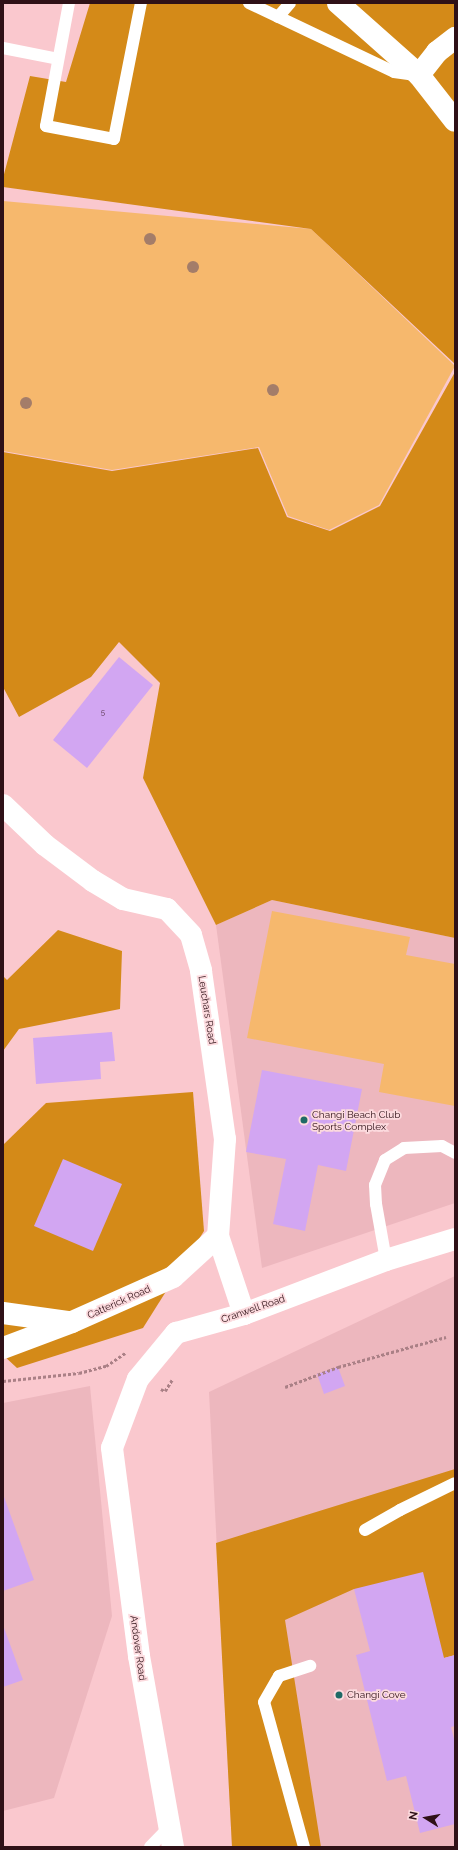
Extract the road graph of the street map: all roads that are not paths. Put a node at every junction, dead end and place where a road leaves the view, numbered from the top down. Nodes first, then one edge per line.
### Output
1 (69, 3) edge
2 (141, 3) edge
3 (249, 3) edge
4 (290, 3) edge
5 (338, 3) edge
6 (278, 17) junction
7 (455, 38) edge
8 (3, 48) edge
9 (58, 59) junction
10 (419, 75) junction
11 (455, 121) edge
12 (3, 804) edge
13 (455, 1153) edge
14 (218, 1236) junction
15 (455, 1239) edge
16 (386, 1260) junction
17 (3, 1313) edge
18 (244, 1314) junction
19 (72, 1322) junction
20 (3, 1348) edge
21 (112, 1448) joint
22 (455, 1483) edge
23 (366, 1530) dead end
24 (310, 1666) dead end
25 (171, 1837) edge
26 (150, 1847) edge
27 (304, 1847) edge

1 - 9 lane
2 - 9 lane
3 - 6 lane
4 - 6 lane
5 - 10 street
6 - 10 lane
7 - 10 street
8 - 9 lane
10 - 11 street
12 - 14 street, Leuchars Road
13 - 16 lane
14 - 18 street, Leuchars Road
14 - 19 street, Catterick Road
15 - 16 street, Cranwell Road
16 - 18 street, Cranwell Road
17 - 19 street
18 - 21 street, Cranwell Road
19 - 20 street, Catterick Road
21 - 25 street, Andover Road
22 - 23 lane
24 - 27 lane
25 - 26 lane

